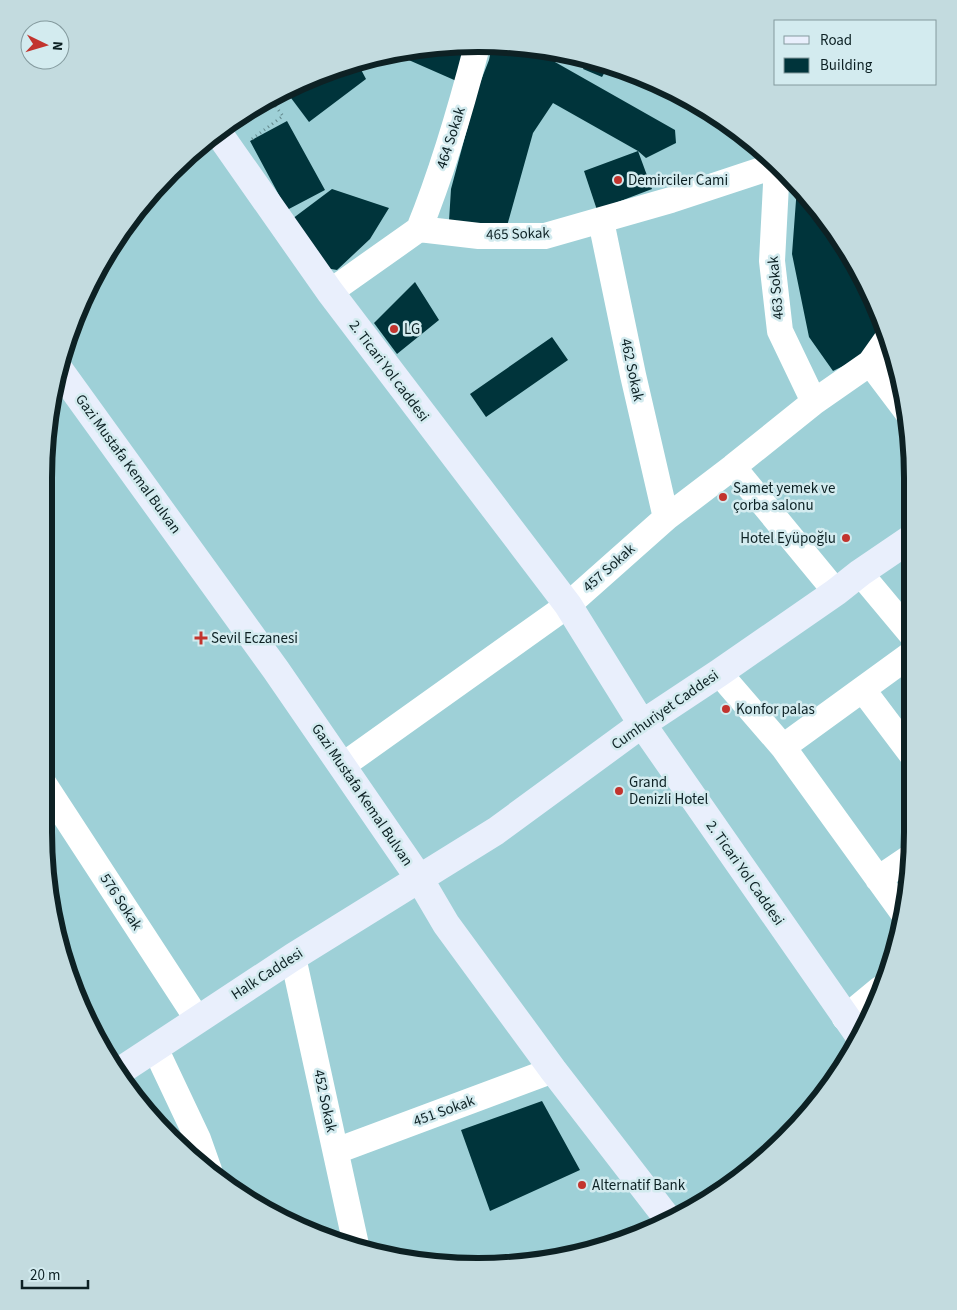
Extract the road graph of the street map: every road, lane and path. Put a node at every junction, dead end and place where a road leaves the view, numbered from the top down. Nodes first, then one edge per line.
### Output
1 (475, 52) edge
2 (275, 105) edge
3 (222, 139) edge
4 (233, 154) junction
5 (769, 167) edge
6 (777, 174) edge
7 (601, 221) junction
8 (419, 229) junction
9 (330, 292) junction
10 (883, 346) edge
11 (870, 363) junction
12 (65, 378) edge
13 (897, 398) edge
14 (814, 402) junction
15 (733, 466) junction
16 (666, 518) junction
17 (904, 543) edge
18 (860, 573) junction
19 (836, 592) junction
20 (568, 605) junction
21 (904, 626) edge
22 (904, 659) edge
23 (719, 672) junction
24 (863, 690) junction
25 (642, 724) junction
26 (904, 744) edge
27 (783, 747) junction
28 (342, 766) junction
29 (52, 796) edge
30 (904, 862) edge
31 (419, 878) junction
32 (878, 879) junction
33 (898, 906) edge
34 (293, 957) junction
35 (866, 1008) edge
36 (198, 1020) junction
37 (852, 1028) edge
38 (155, 1048) junction
39 (124, 1068) edge
40 (552, 1070) junction
41 (336, 1151) junction
42 (204, 1157) edge
43 (664, 1215) edge
44 (355, 1239) edge

1 - 8 street, 464 Sokak
2 - 4 path
3 - 4 main road, 2. Ticari Yol caddesi
4 - 9 main road, 2. Ticari Yol caddesi
5 - 7 street, 465 Sokak
6 - 14 street, 463 Sokak
7 - 8 street, 465 Sokak
7 - 16 street, 462 Sokak
8 - 9 street
9 - 20 main road, 2. Ticari Yol caddesi
10 - 11 street, 457 Sokak
11 - 13 street
11 - 14 street, 457 Sokak
12 - 28 main road, Gazi Mustafa Kemal Bulvan
14 - 15 street, 457 Sokak
15 - 16 street, 457 Sokak
15 - 19 street
16 - 20 street, 457 Sokak
17 - 18 main road, Cumhuriyet Caddesi
18 - 19 main road, Cumhuriyet Caddesi
18 - 21 street
19 - 23 main road, Cumhuriyet Caddesi
20 - 25 main road, 2. Ticari Yol Caddesi
20 - 28 street, 457 Sokak
22 - 24 street
23 - 25 main road, Cumhuriyet Caddesi
23 - 27 street
24 - 26 street
24 - 27 street
25 - 31 main road, Cumhuriyet Caddesi
25 - 37 main road, 2. Ticari Yol Caddesi
27 - 32 street
28 - 31 main road, Gazi Mustafa Kemal Bulvan
29 - 36 street, 576 Sokak
30 - 32 street
31 - 34 main road, Halk Caddesi
31 - 40 main road, Gazi Mustafa Kemal Bulvan
32 - 33 street
34 - 36 main road, Halk Caddesi
34 - 41 street, 452 Sokak
35 - 37 street
36 - 38 main road, Halk Caddesi
38 - 39 main road, Halk Caddesi
38 - 42 street
40 - 41 street, 451 Sokak
40 - 43 main road, Gazi Mustafa Kemal Bulvan
41 - 44 street, 452 Sokak

